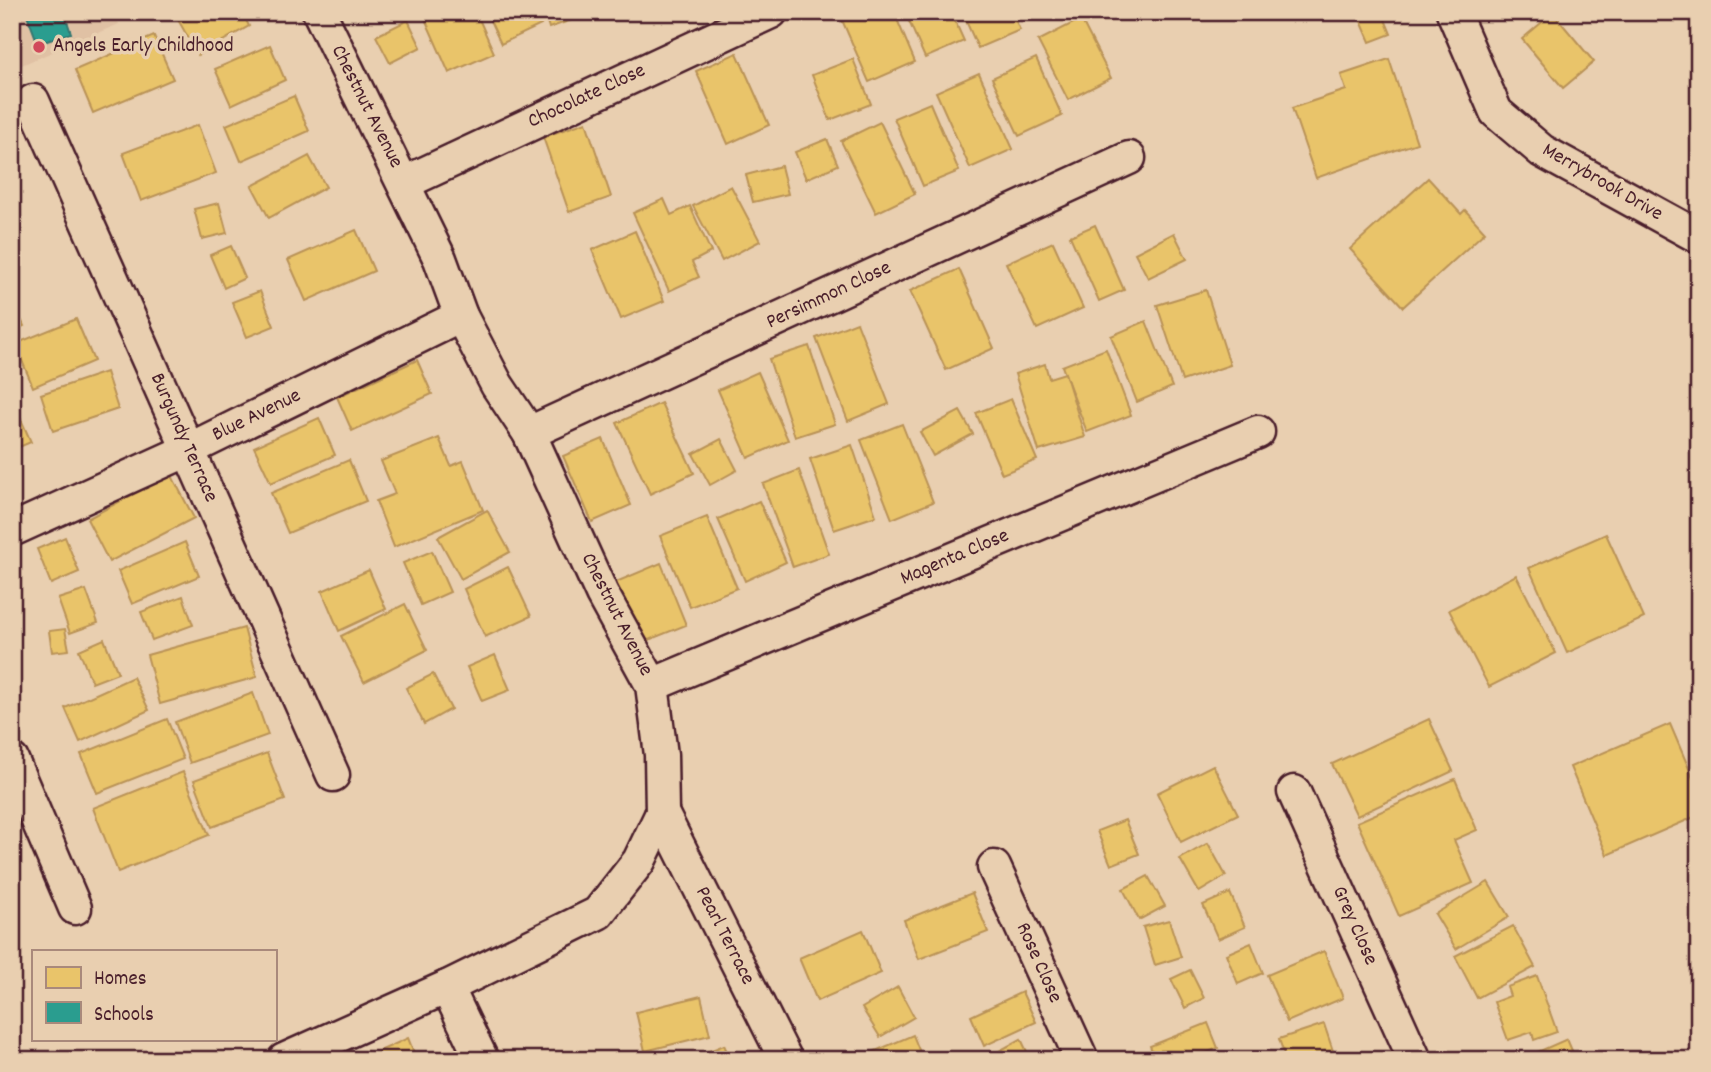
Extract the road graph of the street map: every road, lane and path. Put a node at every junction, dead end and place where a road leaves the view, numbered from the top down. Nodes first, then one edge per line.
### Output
1 (319, 12) edge
2 (771, 12) edge
3 (1453, 12) edge
4 (33, 101) dead end
5 (1129, 158) dead end
6 (404, 183) junction
7 (1699, 237) edge
8 (461, 316) junction
9 (1258, 432) dead end
10 (529, 433) junction
11 (188, 450) junction
12 (12, 530) edge
13 (652, 685) junction
14 (12, 760) edge
15 (333, 775) dead end
16 (1294, 792) dead end
17 (662, 813) junction
18 (994, 867) dead end
19 (75, 908) dead end
20 (447, 988) junction
21 (284, 1060) edge
22 (481, 1060) edge
23 (786, 1060) edge
24 (1082, 1060) edge
25 (1415, 1060) edge

1 - 6 street, Chestnut Avenue
2 - 6 street, Chocolate Close
3 - 7 street, Merrybrook Drive
4 - 11 street, Burgundy Terrace
5 - 10 street, Persimmon Close
6 - 8 street, Chestnut Avenue
8 - 10 street, Chestnut Avenue
8 - 11 street, Blue Avenue
9 - 13 street, Magenta Close
10 - 13 street, Chestnut Avenue
11 - 12 street, Blue Avenue
11 - 15 street, Burgundy Terrace
13 - 17 street, Chestnut Avenue
14 - 19 street
16 - 25 street, Grey Close
17 - 20 street, Chestnut Avenue
17 - 23 street, Pearl Terrace
18 - 24 street, Rose Close
20 - 21 street, Chestnut Avenue
20 - 22 street

